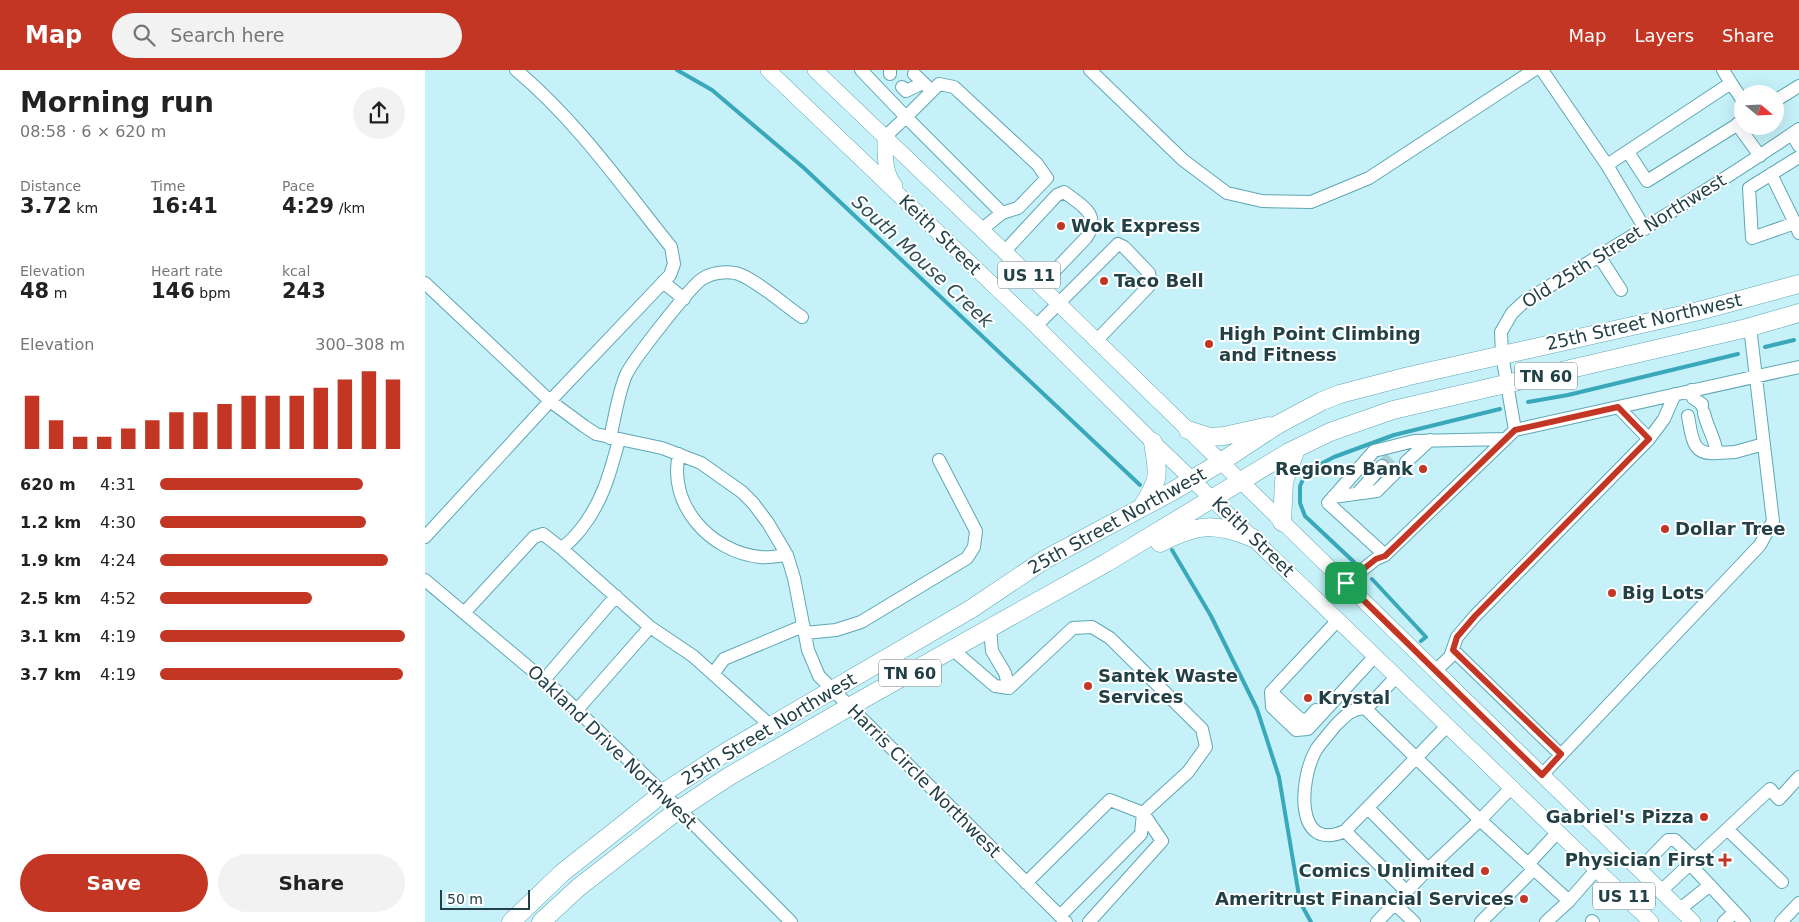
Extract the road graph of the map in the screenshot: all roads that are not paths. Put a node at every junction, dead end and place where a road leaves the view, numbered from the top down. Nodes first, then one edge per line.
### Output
1 (516, 70) edge
2 (768, 70) edge
3 (815, 70) edge
4 (861, 70) edge
5 (1090, 70) edge
6 (1534, 70) edge
7 (1542, 70) edge
8 (1723, 70) edge
9 (923, 83) junction
10 (1731, 83) junction
11 (1799, 86) edge
12 (902, 87) dead end
13 (1734, 88) edge
14 (1784, 95) edge
15 (906, 117) junction
16 (1734, 127) edge
17 (1795, 131) edge
18 (1747, 135) edge
19 (885, 138) junction
20 (1799, 146) edge
21 (1627, 152) junction
22 (1760, 156) junction
23 (1799, 157) edge
24 (1607, 165) junction
25 (1771, 174) junction
26 (912, 208) junction
27 (1002, 213) junction
28 (1645, 228) junction
29 (1797, 228) edge
30 (981, 230) junction
31 (1004, 252) junction
32 (1599, 256) junction
33 (663, 282) junction
34 (425, 283) edge
35 (1799, 284) edge
36 (1040, 286) junction
37 (1621, 290) dead end
38 (684, 298) junction
39 (1058, 303) junction
40 (1799, 313) edge
41 (801, 317) dead end
42 (1036, 326) junction
43 (1750, 327) junction
44 (1097, 340) junction
45 (1502, 355) junction
46 (1799, 367) edge
47 (1756, 376) junction
48 (1507, 385) junction
49 (1675, 394) junction
50 (550, 401) junction
51 (1694, 406) junction
52 (1618, 407) junction
53 (1277, 425) junction
54 (1188, 430) junction
55 (1510, 434) junction
56 (615, 439) junction
57 (1649, 439) junction
58 (1429, 440) junction
59 (1153, 442) junction
60 (1764, 444) junction
61 (1296, 449) junction
62 (1717, 453) junction
63 (679, 454) junction
64 (1393, 455) tunnel mouth
65 (939, 460) dead end
66 (1221, 462) junction
67 (1406, 462) tunnel mouth
68 (1382, 466) tunnel mouth
69 (1397, 471) tunnel mouth
70 (1193, 479) junction
71 (1242, 482) junction
72 (1358, 493) junction
73 (1333, 497) junction
74 (1213, 499) junction
75 (1142, 507) junction
76 (1282, 522) junction
77 (425, 537) edge
78 (1253, 538) junction
79 (561, 548) junction
80 (787, 554) junction
81 (1385, 556) junction
82 (1106, 564) junction
83 (425, 580) edge
84 (1346, 583) junction
85 (615, 596) junction
86 (464, 613) junction
87 (1338, 620) junction
88 (650, 627) junction
89 (990, 628) junction
90 (804, 629) junction
91 (952, 649) junction
92 (1453, 650) junction
93 (1375, 656) junction
94 (1435, 670) junction
95 (713, 674) junction
96 (1396, 676) junction
97 (544, 680) junction
98 (1009, 688) junction
99 (833, 690) junction
100 (849, 707) junction
101 (1367, 709) junction
102 (577, 710) junction
103 (771, 726) junction
104 (1447, 726) junction
105 (1561, 754) junction
106 (1416, 758) junction
107 (1542, 775) junction
108 (1799, 777) edge
109 (1511, 788) junction
110 (663, 793) junction
111 (1368, 808) junction
112 (678, 810) junction
113 (1143, 813) junction
114 (1479, 820) junction
115 (1727, 829) junction
116 (1345, 831) junction
117 (1557, 833) junction
118 (1693, 862) junction
119 (1531, 866) junction
120 (1428, 869) junction
121 (1596, 870) junction
122 (1639, 870) junction
123 (1783, 882) dead end
124 (1027, 883) junction
125 (1709, 885) junction
126 (1406, 891) junction
127 (1661, 891) junction
128 (1569, 901) junction
129 (1394, 902) junction
130 (1799, 903) edge
131 (1635, 907) junction
132 (1680, 909) junction
133 (1739, 917) edge
134 (1063, 919) edge
135 (511, 922) edge
136 (541, 922) edge
137 (791, 922) edge
138 (1089, 922) edge
139 (1377, 922) edge
140 (1414, 922) edge
141 (1481, 922) edge
142 (1546, 922) edge
143 (1651, 922) edge
144 (1657, 922) edge
145 (1693, 922) edge
146 (1723, 922) edge
147 (1781, 922) edge

1 - 33 street
2 - 26 main road, Keith Street / US 11
3 - 19 main road, Keith Street / US 11
4 - 15 street
5 - 6 street
7 - 24 street
8 - 10 street
9 - 12 street
9 - 15 street
9 - 27 street
10 - 13 street
10 - 21 street
11 - 14 street
15 - 19 street
15 - 27 street
16 - 21 street
17 - 20 street
17 - 22 street, Old 25th Street Northwest
18 - 22 street
19 - 26 main road
19 - 30 main road, Keith Street / US 11
21 - 24 street
22 - 28 street, Old 25th Street Northwest
23 - 25 street
24 - 28 street
25 - 29 street
25 - 29 street
26 - 42 main road, Keith Street / US 11
27 - 30 street
28 - 32 street, Old 25th Street Northwest
30 - 31 main road, Keith Street / US 11
31 - 36 main road, Keith Street / US 11
31 - 36 street
32 - 37 street
32 - 45 street, Old 25th Street Northwest
33 - 38 street
33 - 50 street
34 - 50 street, Harris Circle Northwest
35 - 45 highway, 25th Street Northwest / TN 60
36 - 39 main road, Keith Street / US 11
38 - 41 street
38 - 56 street
39 - 42 street
39 - 44 main road, Keith Street / US 11
39 - 44 street
40 - 43 highway, 25th Street Northwest / TN 60
42 - 59 main road, Keith Street / US 11
43 - 47 street
43 - 48 highway, 25th Street Northwest / TN 60
44 - 54 main road, Keith Street / US 11
45 - 48 street, Old 25th Street Northwest
45 - 53 highway, 25th Street Northwest / TN 60
46 - 47 street
47 - 51 street
47 - 60 street
48 - 55 street, Old 25th Street Northwest
48 - 61 highway, 25th Street Northwest / TN 60
49 - 51 street
49 - 52 street
49 - 57 street
50 - 56 street, Harris Circle Northwest
50 - 77 street
51 - 62 street
51 - 62 street
52 - 55 street
52 - 57 street
53 - 54 highway
53 - 66 highway, 25th Street Northwest / TN 60
54 - 66 main road, Keith Street / US 11
55 - 58 street
55 - 81 street
56 - 63 street, Harris Circle Northwest
56 - 79 street
57 - 92 street
58 - 64 street
58 - 67 street
58 - 73 street
59 - 70 main road, Keith Street / US 11
59 - 75 highway
60 - 62 street
60 - 105 street
61 - 71 highway, 25th Street Northwest / TN 60
61 - 76 highway
63 - 80 street, Harris Circle Northwest
63 - 80 street
65 - 90 street
66 - 70 highway, 25th Street Northwest / TN 60
66 - 71 main road, Keith Street / US 11
68 - 72 street
69 - 72 street
70 - 74 main road, Keith Street / US 11
70 - 75 highway, 25th Street Northwest / TN 60
71 - 74 highway, 25th Street Northwest / TN 60
71 - 76 main road, Keith Street / US 11
72 - 73 street
73 - 81 street
74 - 78 main road, Keith Street / US 11
74 - 82 highway, 25th Street Northwest / TN 60
75 - 99 highway, 25th Street Northwest / TN 60
76 - 84 main road, Keith Street / US 11
78 - 82 highway
78 - 87 main road, Keith Street / US 11
79 - 85 street
79 - 86 street
80 - 90 street, Harris Circle Northwest
81 - 84 street
82 - 89 highway, 25th Street Northwest / TN 60
83 - 86 street, Oakland Drive Northwest
84 - 94 main road, Keith Street / US 11
85 - 88 street
85 - 97 street
86 - 97 street, Oakland Drive Northwest
87 - 93 main road, Keith Street / US 11
87 - 93 street
88 - 95 street
88 - 102 street
89 - 91 highway, 25th Street Northwest / TN 60
89 - 98 street
90 - 95 street
90 - 99 street, Harris Circle Northwest
91 - 98 street
91 - 100 highway, 25th Street Northwest / TN 60
92 - 94 street
92 - 105 street
93 - 96 main road, Keith Street / US 11
94 - 107 main road, Keith Street / US 11
95 - 103 street
96 - 101 street
96 - 104 main road, Keith Street / US 11
97 - 102 street, Oakland Drive Northwest
98 - 113 street
99 - 100 street, Harris Circle Northwest
99 - 103 highway, 25th Street Northwest / TN 60
100 - 112 highway, 25th Street Northwest / TN 60
100 - 124 street, Harris Circle Northwest
101 - 106 street
101 - 116 street
102 - 110 street, Oakland Drive Northwest
103 - 110 highway, 25th Street Northwest / TN 60
104 - 106 street
104 - 109 main road, Keith Street / US 11
105 - 107 street
106 - 111 street
106 - 114 street
107 - 122 main road, Keith Street / US 11
108 - 115 street
109 - 114 street
109 - 117 main road, Keith Street / US 11
110 - 112 street, Oakland Drive Northwest
110 - 135 highway, 25th Street Northwest / TN 60
111 - 116 street
111 - 120 street
112 - 136 highway, 25th Street Northwest / TN 60
112 - 137 street, Oakland Drive Northwest
113 - 124 street
113 - 134 street
113 - 138 street
114 - 119 street
114 - 120 street
115 - 118 street
115 - 123 street
116 - 126 street
117 - 119 street
117 - 121 main road, Keith Street / US 11
118 - 122 street
118 - 125 street
118 - 127 street
119 - 128 street
119 - 141 street
120 - 126 street
121 - 128 street
121 - 131 main road, Keith Street / US 11
122 - 127 main road, Keith Street / US 11
124 - 134 street, Harris Circle Northwest
125 - 132 street
125 - 133 street
126 - 129 street
127 - 132 main road, Keith Street / US 11
128 - 142 street
129 - 139 street
129 - 140 street
130 - 147 street
131 - 143 main road, Keith Street / US 11
131 - 144 main road
132 - 145 main road, Keith Street / US 11
133 - 146 street

